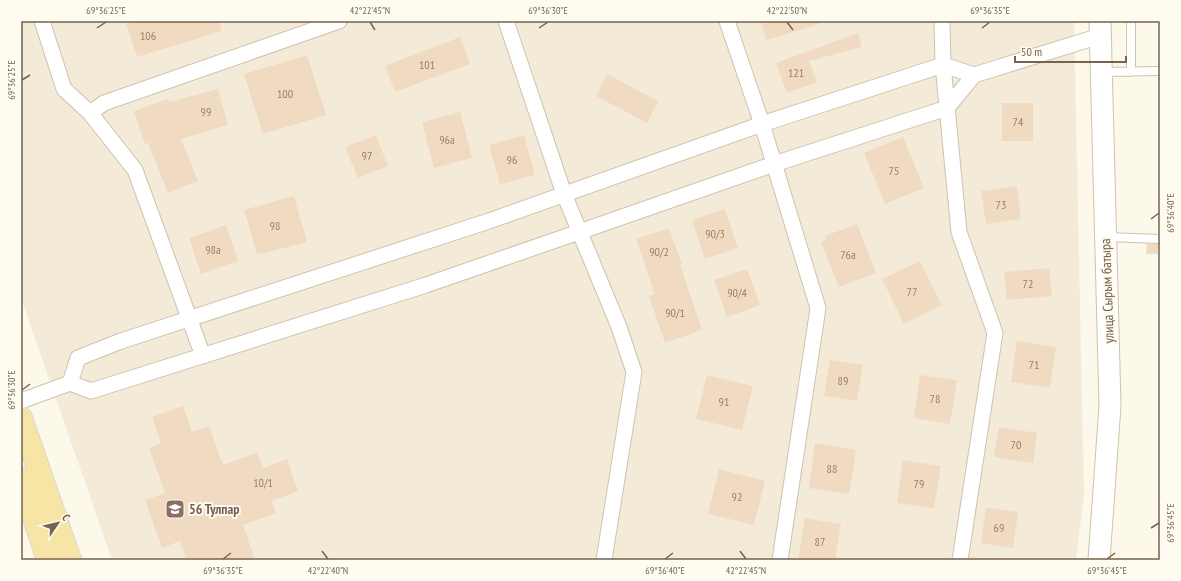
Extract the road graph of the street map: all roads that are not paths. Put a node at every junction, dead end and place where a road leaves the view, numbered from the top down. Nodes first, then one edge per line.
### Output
1 (42, 21) edge
2 (339, 21) edge
3 (506, 21) edge
4 (727, 21) edge
5 (942, 21) edge
6 (1131, 21) edge
7 (1100, 28) edge
8 (943, 65) junction
9 (1101, 72) junction
10 (1131, 72) junction
11 (1160, 72) edge
12 (974, 75) junction
13 (947, 108) junction
14 (90, 113) junction
15 (762, 124) junction
16 (774, 164) junction
17 (564, 194) junction
18 (579, 232) junction
19 (1106, 237) junction
20 (1160, 239) edge
21 (190, 319) junction
22 (203, 356) junction
23 (70, 383) junction
24 (21, 401) edge
25 (21, 418) edge
26 (21, 479) edge
27 (48, 560) edge
28 (70, 560) edge
29 (604, 560) edge
30 (780, 560) edge
31 (960, 560) edge
32 (1099, 560) edge

1 - 14 street
2 - 14 street
3 - 17 street
4 - 15 street
5 - 8 street
6 - 10 lane
7 - 9 street, улица Сырым батыра
7 - 12 street
8 - 12 street
8 - 13 street
8 - 15 street
9 - 10 lane
9 - 19 street, улица Сырым батыра
10 - 11 lane
12 - 13 street
13 - 16 street
13 - 31 street
14 - 21 street
15 - 16 street
15 - 17 street
16 - 18 street
16 - 30 street
17 - 18 street
17 - 21 street
18 - 22 street
18 - 29 street
19 - 20 lane
19 - 32 street, улица Сырым батыра
21 - 22 street
21 - 23 street
22 - 23 street
23 - 24 street
25 - 28 main road
26 - 27 main road

